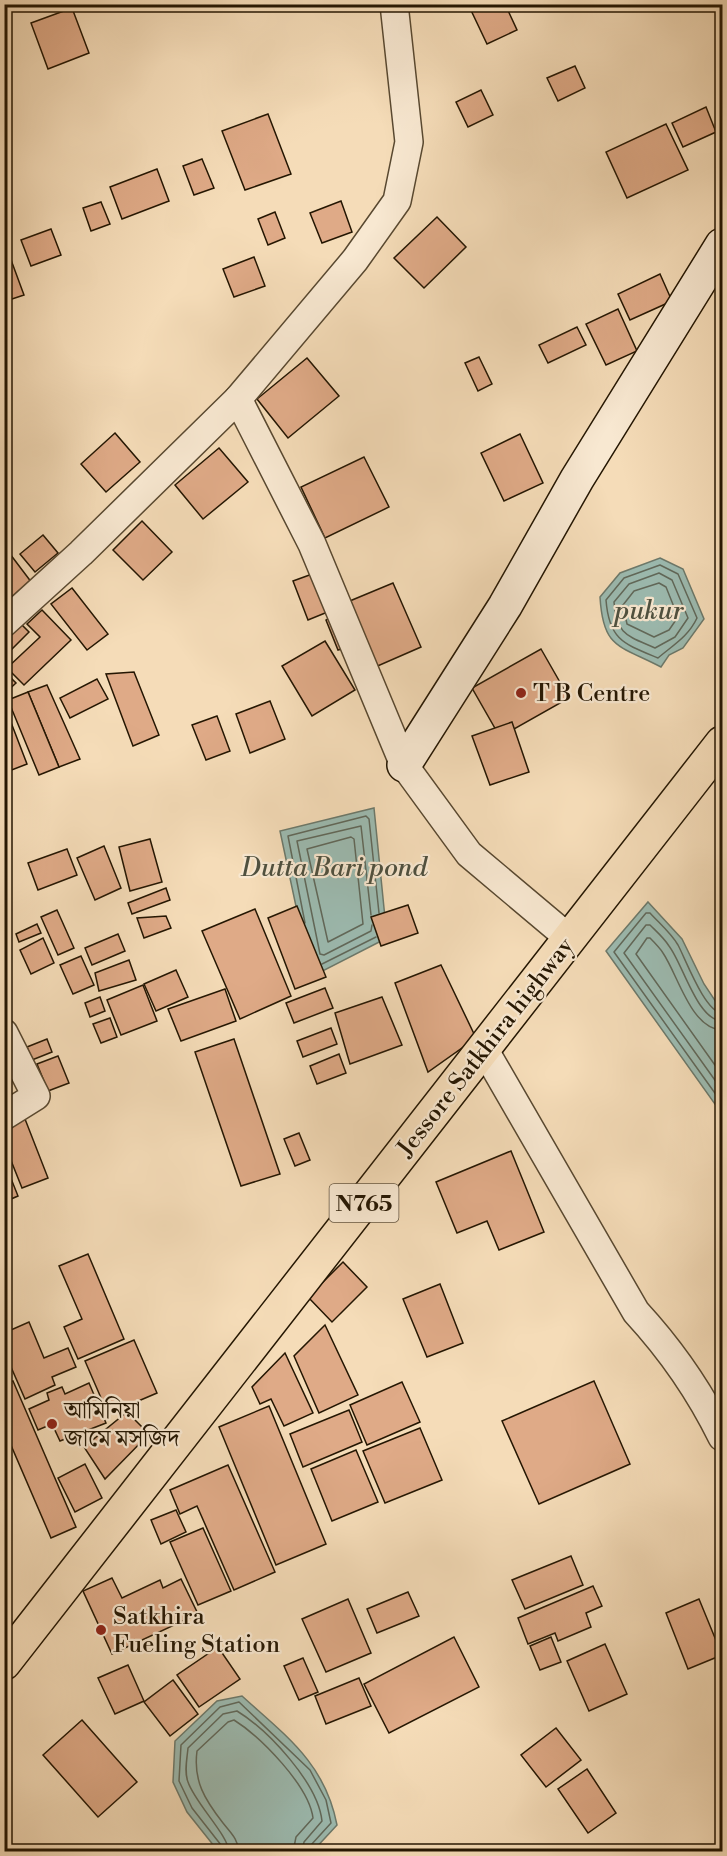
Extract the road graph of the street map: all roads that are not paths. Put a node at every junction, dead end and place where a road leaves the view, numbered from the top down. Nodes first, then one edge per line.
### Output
1 (394, 4) edge
2 (723, 245) edge
3 (238, 399) junction
4 (4, 622) edge
5 (723, 743) edge
6 (404, 765) junction
7 (570, 939) junction
8 (4, 1033) edge
9 (484, 1049) junction
10 (4, 1116) edge
11 (723, 1437) edge
12 (4, 1663) edge

1 - 3 street
2 - 6 street
3 - 4 street
3 - 6 street
5 - 7 highway, Jessore Satkhira highway / N765
6 - 7 street
7 - 9 highway, Jessore Satkhira highway / N765
8 - 10 street
9 - 11 street
9 - 12 highway, Jessore Satkhira highway / N765

